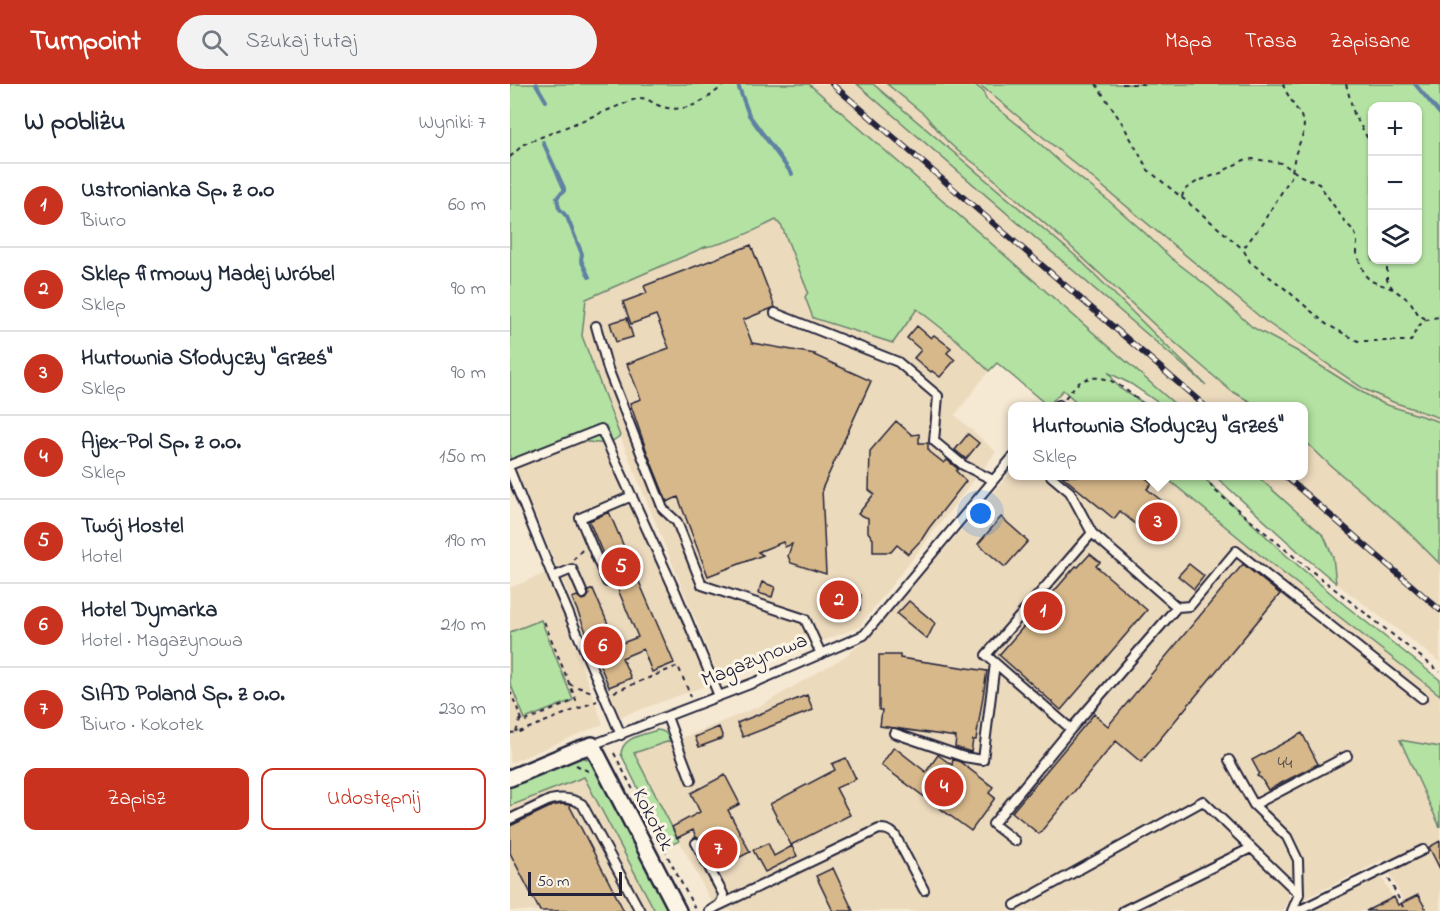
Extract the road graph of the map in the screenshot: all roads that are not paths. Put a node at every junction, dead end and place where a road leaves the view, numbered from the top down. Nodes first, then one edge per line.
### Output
1 (775, 313) dead end
2 (596, 326) dead end
3 (1008, 463) edge
4 (510, 465) edge
5 (510, 471) edge
6 (993, 480) junction
7 (1056, 480) edge
8 (632, 496) junction
9 (1092, 533) junction
10 (553, 577) junction
11 (607, 582) dead end
12 (583, 594) dead end
13 (1177, 607) junction
14 (821, 654) junction
15 (995, 663) junction
16 (719, 696) junction
17 (1422, 698) dead end
18 (667, 717) junction
19 (1071, 729) junction
20 (894, 733) dead end
21 (621, 735) junction
22 (592, 745) junction
23 (1347, 756) dead end
24 (1228, 760) dead end
25 (510, 778) edge
26 (692, 780) dead end
27 (1254, 805) junction
28 (510, 819) edge
29 (1015, 841) dead end
30 (696, 843) dead end
31 (1251, 848) junction
32 (1423, 850) dead end
33 (924, 890) dead end
34 (1299, 894) junction
35 (1015, 905) dead end
36 (712, 910) edge
37 (640, 911) edge
38 (678, 911) edge
39 (1124, 911) edge
40 (1292, 911) edge
41 (1298, 911) edge

1 - 6 lane
2 - 14 lane
3 - 6 lane, Magazynowa
4 - 8 lane
5 - 10 lane
6 - 14 lane, Magazynowa
7 - 9 lane
8 - 11 lane
8 - 16 lane
9 - 13 lane
9 - 15 lane
10 - 12 lane
10 - 21 lane
13 - 17 lane
13 - 19 lane
14 - 16 lane, Magazynowa
15 - 19 lane
15 - 20 lane
16 - 18 lane, Magazynowa
18 - 21 lane, Magazynowa
18 - 26 lane
19 - 29 lane
21 - 22 lane, Magazynowa
22 - 25 street, Magazynowa
22 - 38 street, Kokotek
23 - 27 lane
24 - 27 lane
27 - 34 lane
28 - 37 lane
30 - 36 lane
31 - 34 lane
31 - 35 lane
31 - 39 lane
32 - 41 lane
33 - 36 lane
34 - 40 lane

